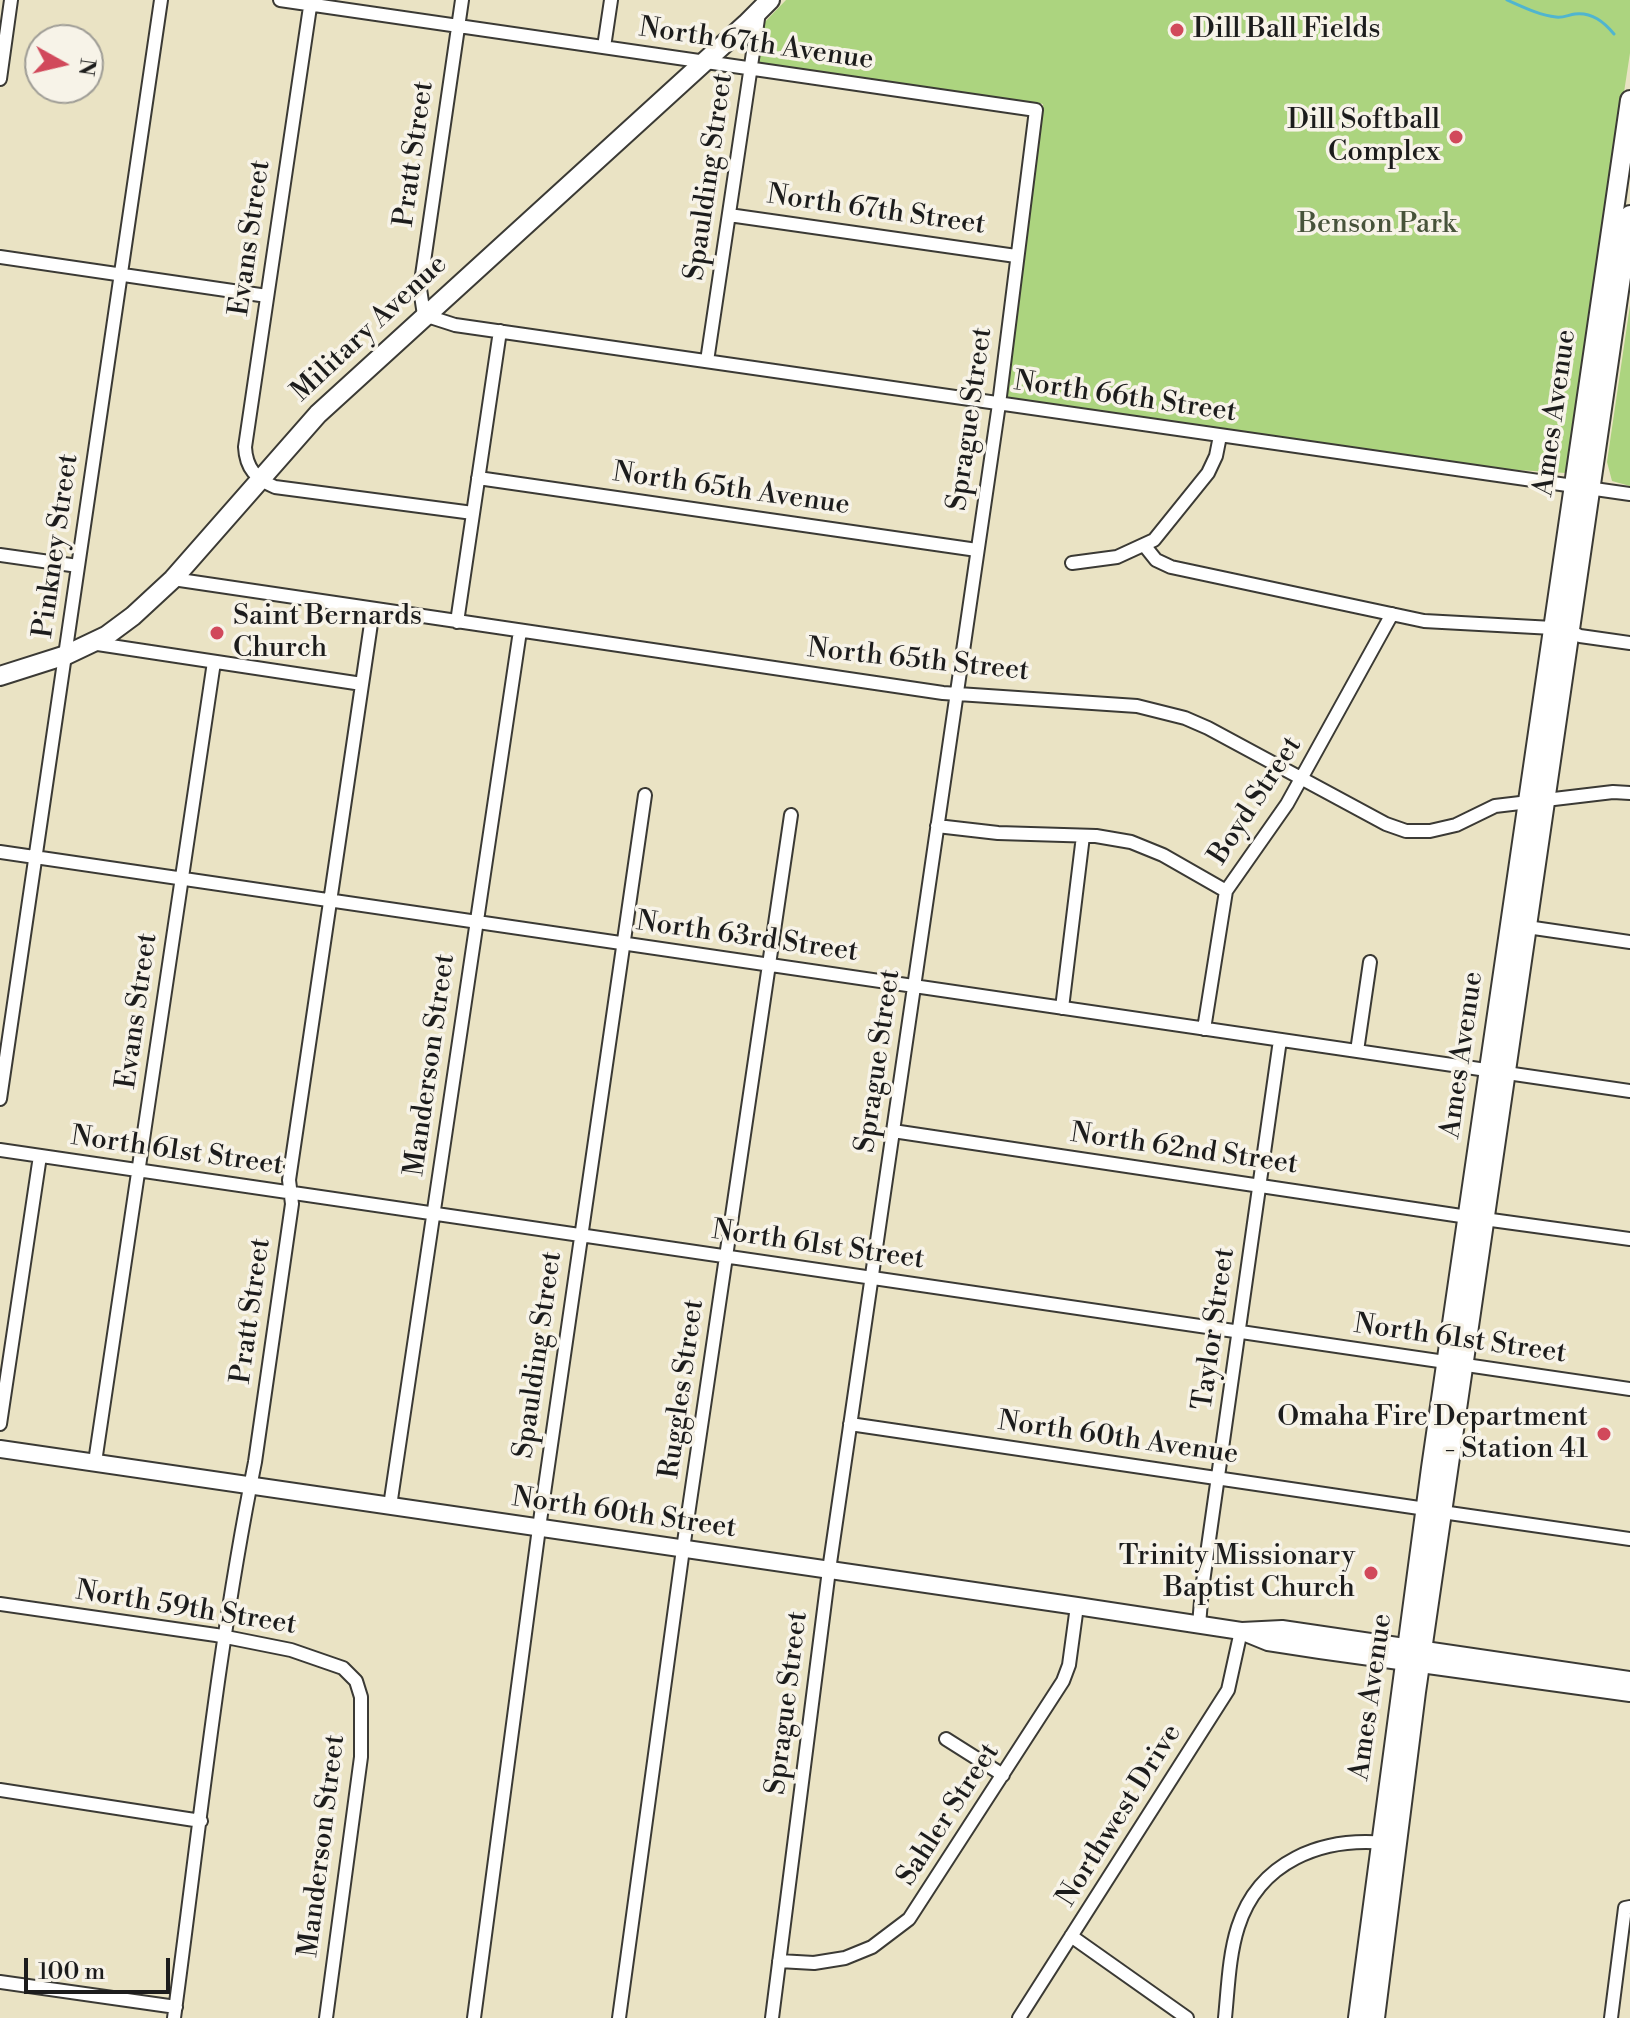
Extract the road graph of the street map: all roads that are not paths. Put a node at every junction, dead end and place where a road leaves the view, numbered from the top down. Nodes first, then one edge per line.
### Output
1 (11, 0) edge
2 (161, 0) edge
3 (280, 0) edge
4 (462, 0) edge
5 (611, 0) edge
6 (310, 2) edge
7 (763, 3) edge
8 (458, 26) junction
9 (604, 47) junction
10 (703, 63) junction
11 (750, 69) junction
12 (0, 79) edge
13 (1630, 100) edge
14 (1036, 110) joint
15 (729, 215) junction
16 (1630, 215) edge
17 (1016, 256) junction
18 (0, 257) edge
19 (121, 275) junction
20 (267, 296) junction
21 (424, 315) junction
22 (500, 331) junction
23 (707, 361) junction
24 (999, 404) junction
25 (1220, 436) junction
26 (478, 478) junction
27 (259, 480) junction
28 (1581, 487) junction
29 (1630, 494) edge
30 (473, 513) junction
31 (1144, 545) junction
32 (977, 550) junction
33 (0, 555) edge
34 (1072, 563) dead end
35 (78, 566) junction
36 (173, 579) junction
37 (373, 610) junction
38 (1392, 614) junction
39 (457, 622) junction
40 (1561, 630) junction
41 (520, 631) junction
42 (91, 643) junction
43 (1630, 643) edge
44 (66, 655) junction
45 (214, 662) junction
46 (0, 676) edge
47 (362, 684) junction
48 (956, 694) junction
49 (1302, 779) junction
50 (1630, 793) edge
51 (645, 795) dead end
52 (1537, 801) junction
53 (791, 815) dead end
54 (937, 826) junction
55 (1083, 836) junction
56 (0, 852) edge
57 (36, 857) junction
58 (182, 878) junction
59 (1226, 891) junction
60 (330, 901) junction
61 (477, 923) junction
62 (1527, 927) junction
63 (1630, 942) edge
64 (623, 944) junction
65 (1370, 962) dead end
66 (768, 965) junction
67 (914, 986) junction
68 (1062, 1008) junction
69 (1204, 1029) junction
70 (1280, 1040) junction
71 (1357, 1051) junction
72 (1497, 1072) junction
73 (1630, 1091) edge
74 (0, 1099) edge
75 (893, 1131) junction
76 (0, 1150) edge
77 (40, 1156) junction
78 (139, 1170) junction
79 (1260, 1186) junction
80 (291, 1193) junction
81 (434, 1214) junction
82 (1476, 1218) junction
83 (580, 1235) junction
84 (1630, 1239) edge
85 (726, 1257) junction
86 (872, 1278) junction
87 (1238, 1332) junction
88 (1454, 1364) junction
89 (1630, 1389) edge
90 (0, 1424) edge
91 (850, 1424) junction
92 (0, 1449) edge
93 (95, 1462) junction
94 (1217, 1478) junction
95 (248, 1485) junction
96 (390, 1506) junction
97 (1434, 1510) junction
98 (539, 1528) junction
99 (1630, 1539) edge
100 (683, 1549) junction
101 (829, 1570) junction
102 (0, 1604) edge
103 (1077, 1606) junction
104 (1199, 1625) junction
105 (1241, 1631) junction
106 (226, 1638) junction
107 (1414, 1656) junction
108 (1630, 1680) edge
109 (356, 1681) joint
110 (1630, 1693) edge
111 (946, 1739) dead end
112 (1003, 1775) junction
113 (0, 1790) edge
114 (201, 1821) junction
115 (1389, 1843) junction
116 (1630, 1907) edge
117 (1071, 1936) junction
118 (779, 1961) junction
119 (0, 1982) edge
120 (175, 2013) edge
121 (326, 2018) edge
122 (474, 2018) edge
123 (619, 2018) edge
124 (772, 2018) edge
125 (1019, 2018) edge
126 (1187, 2018) edge
127 (1225, 2018) edge
128 (1358, 2018) edge
129 (1375, 2018) edge
130 (1611, 2018) edge

1 - 12 street
2 - 19 street, Pinkney Street
3 - 6 street, North 67th Avenue
4 - 8 street, Pratt Street
5 - 9 street
6 - 8 street, North 67th Avenue
6 - 20 street, Evans Street
7 - 10 main road, Military Avenue
7 - 11 street, Spaulding Street
8 - 9 street, North 67th Avenue
8 - 21 street, Pratt Street
9 - 10 street, North 67th Avenue
10 - 11 street, North 67th Avenue
10 - 21 main road, Military Avenue
11 - 14 street, North 67th Avenue
11 - 15 street, Spaulding Street
13 - 28 main road, Ames Avenue
14 - 17 street, Sprague Street
15 - 17 street, North 67th Street
15 - 23 street, Spaulding Street
16 - 28 main road, Ames Avenue
17 - 24 street, Sprague Street
18 - 19 street
19 - 20 street
19 - 35 street, Pinkney Street
20 - 27 street, Evans Street
21 - 22 street, North 66th Street
21 - 27 main road, Military Avenue
22 - 23 street, North 66th Street
22 - 26 street
23 - 24 street, North 66th Street
24 - 25 street, North 66th Street
24 - 32 street, Sprague Street
25 - 28 street, North 66th Street
25 - 31 street
26 - 30 street
26 - 32 street, North 65th Avenue
27 - 30 street
27 - 36 main road, Military Avenue
28 - 29 street, North 66th Street
28 - 40 main road, Ames Avenue
30 - 39 street
31 - 34 street
31 - 38 street
32 - 48 street, Sprague Street
33 - 35 street
35 - 44 street, Pinkney Street
36 - 37 street, North 65th Street
36 - 42 main road, Military Avenue
37 - 39 street, North 65th Street
37 - 47 street, Pratt Street
38 - 40 street
38 - 49 street, Boyd Street
39 - 41 street, North 65th Street
40 - 43 street
40 - 52 main road, Ames Avenue
41 - 48 street, North 65th Street
41 - 61 street, Manderson Street
42 - 44 main road, Military Avenue
42 - 45 street
44 - 46 main road, Military Avenue
44 - 57 street, Pinkney Street
45 - 47 street
45 - 58 street, Evans Street
47 - 60 street, Pratt Street
48 - 49 street, North 65th Street
48 - 54 street, Sprague Street
49 - 52 street, North 65th Street
49 - 59 street, Boyd Street
50 - 52 street, North 65th Street
51 - 64 street, Spaulding Street
52 - 62 main road, Ames Avenue
52 - 72 main road, Ames Avenue
53 - 66 street, Ruggles Street
54 - 55 street
54 - 67 street, Sprague Street
55 - 59 street
55 - 68 street
56 - 57 street, North 63rd Street
57 - 58 street, North 63rd Street
57 - 74 street, Pinkney Street
58 - 60 street, North 63rd Street
58 - 78 street, Evans Street
59 - 69 street, Boyd Street
60 - 61 street, North 63rd Street
60 - 80 street, Pratt Street
61 - 64 street, North 63rd Street
61 - 81 street, Manderson Street
62 - 63 street
62 - 72 main road, Ames Avenue
64 - 66 street, North 63rd Street
64 - 83 street, Spaulding Street
65 - 71 street
66 - 67 street, North 63rd Street
66 - 85 street, Ruggles Street
67 - 68 street, North 63rd Street
67 - 75 street, Sprague Street
68 - 69 street, North 63rd Street
69 - 70 street, North 63rd Street
70 - 71 street, North 63rd Street
70 - 79 street, Taylor Street
71 - 72 street, North 63rd Street
72 - 73 street, North 63rd Street
72 - 82 main road, Ames Avenue
75 - 79 street, North 62nd Street
75 - 86 street, Sprague Street
76 - 77 street, North 61st Street
77 - 78 street, North 61st Street
77 - 90 street
78 - 80 street, North 61st Street
78 - 93 street, Evans Street
79 - 82 street, North 62nd Street
79 - 87 street, Taylor Street
80 - 81 street, North 61st Street
80 - 95 street, Pratt Street
81 - 83 street, North 61st Street
81 - 96 street, Manderson Street
82 - 84 street, North 62nd Street
82 - 88 main road, Ames Avenue
83 - 85 street, North 61st Street
83 - 98 street, Spaulding Street
85 - 86 street, North 61st Street
85 - 100 street, Ruggles Street
86 - 87 street, North 61st Street
86 - 91 street, Sprague Street
87 - 88 street, North 61st Street
87 - 94 street, Taylor Street
88 - 89 street, North 61st Street
88 - 97 main road, Ames Avenue
91 - 94 street, North 60th Avenue
91 - 101 street, Sprague Street
92 - 93 main road, North 60th Street
93 - 95 main road, North 60th Street
94 - 97 street, North 60th Avenue
94 - 104 street, Taylor Street
95 - 96 main road, North 60th Street
95 - 106 street, Pratt Street
96 - 98 main road, North 60th Street
97 - 99 street, North 60th Avenue
97 - 107 main road, Ames Avenue
98 - 100 main road, North 60th Street
98 - 122 street, Spaulding Street
100 - 101 main road, North 60th Street
100 - 123 street, Ruggles Street
101 - 103 main road, North 60th Street
101 - 118 street, Sprague Street
102 - 106 street, North 59th Street
103 - 104 main road, North 60th Street
103 - 112 street, Sahler Street
104 - 105 main road, North 60th Street
105 - 107 main road, North 60th Street
105 - 117 street, Northwest Drive
106 - 109 street, North 59th Street
106 - 114 street, Pratt Street
107 - 108 main road, North 60th Street
107 - 110 main road, North 60th Street
107 - 115 main road, Ames Avenue
109 - 121 street, Manderson Street
111 - 112 street
112 - 118 street, Sahler Street
113 - 114 street
114 - 120 street, Pratt Street
115 - 127 street
115 - 128 main road, Ames Avenue
115 - 129 main road, Ames Avenue
116 - 130 street
117 - 125 street, Northwest Drive
117 - 126 street
118 - 124 street, Sprague Street
119 - 120 street

